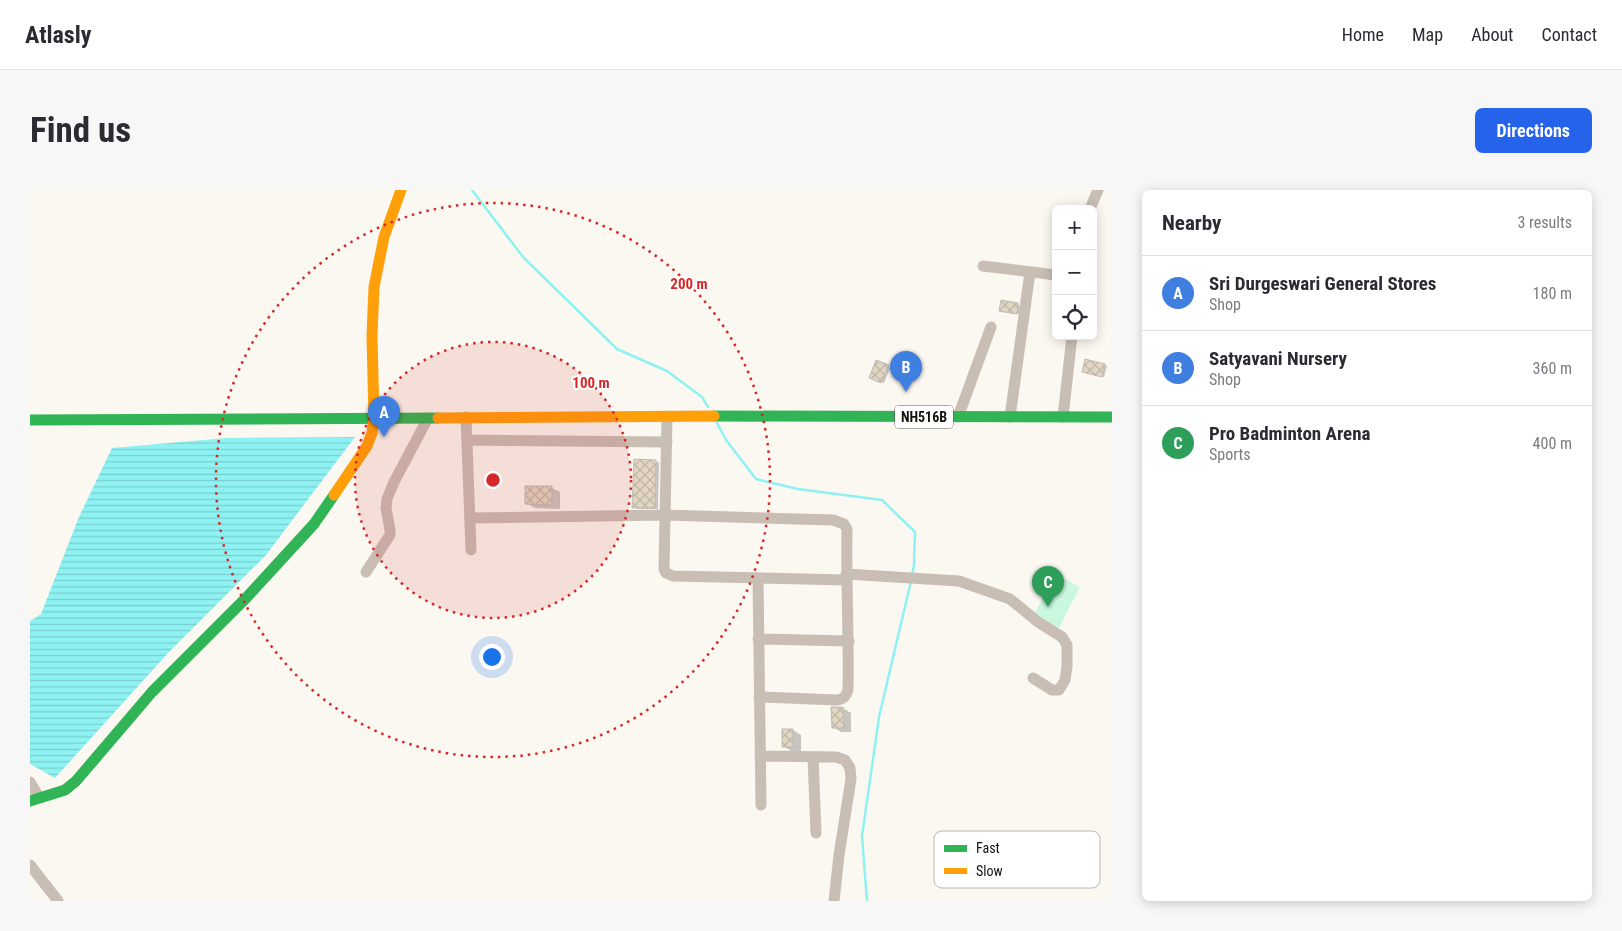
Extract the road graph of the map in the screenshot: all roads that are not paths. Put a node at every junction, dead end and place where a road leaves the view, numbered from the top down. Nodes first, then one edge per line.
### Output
1 (401, 190) edge
2 (1098, 190) edge
3 (1092, 205) edge
4 (983, 266) dead end
5 (1030, 272) junction
6 (1052, 275) edge
7 (991, 327) dead end
8 (1072, 340) edge
9 (667, 416) junction
10 (958, 417) junction
11 (1010, 417) junction
12 (1112, 417) edge
13 (374, 418) junction
14 (428, 418) junction
15 (466, 418) junction
16 (1063, 418) junction
17 (30, 420) edge
18 (467, 440) junction
19 (666, 442) junction
20 (666, 515) junction
21 (470, 518) junction
22 (471, 550) dead end
23 (366, 572) dead end
24 (846, 577) junction
25 (758, 579) junction
26 (758, 639) junction
27 (849, 641) junction
28 (1033, 678) dead end
29 (759, 697) junction
30 (760, 756) junction
31 (813, 757) junction
32 (30, 782) edge
33 (34, 799) edge
34 (761, 805) dead end
35 (816, 834) dead end
36 (30, 865) edge
37 (58, 901) edge
38 (834, 901) edge

1 - 13 main road
2 - 3 street
4 - 5 street
5 - 6 street
5 - 11 street
7 - 10 street
8 - 16 street
9 - 10 main road, NH516B
9 - 15 main road, NH516B
9 - 19 street
10 - 11 main road, NH516B
11 - 16 main road, NH516B
12 - 16 main road, NH516B
13 - 14 main road, NH516B
13 - 17 main road, NH516B
13 - 33 main road
14 - 15 main road, NH516B
14 - 23 street
15 - 18 street
18 - 19 street
18 - 21 street
19 - 20 street
20 - 21 street
20 - 24 street
20 - 25 street
21 - 22 street
24 - 25 street
24 - 27 street
24 - 28 street
25 - 26 street
26 - 27 street
26 - 29 street
27 - 29 street
29 - 30 street
30 - 31 street
30 - 34 street
31 - 35 street
31 - 38 street
32 - 33 street
36 - 37 street

